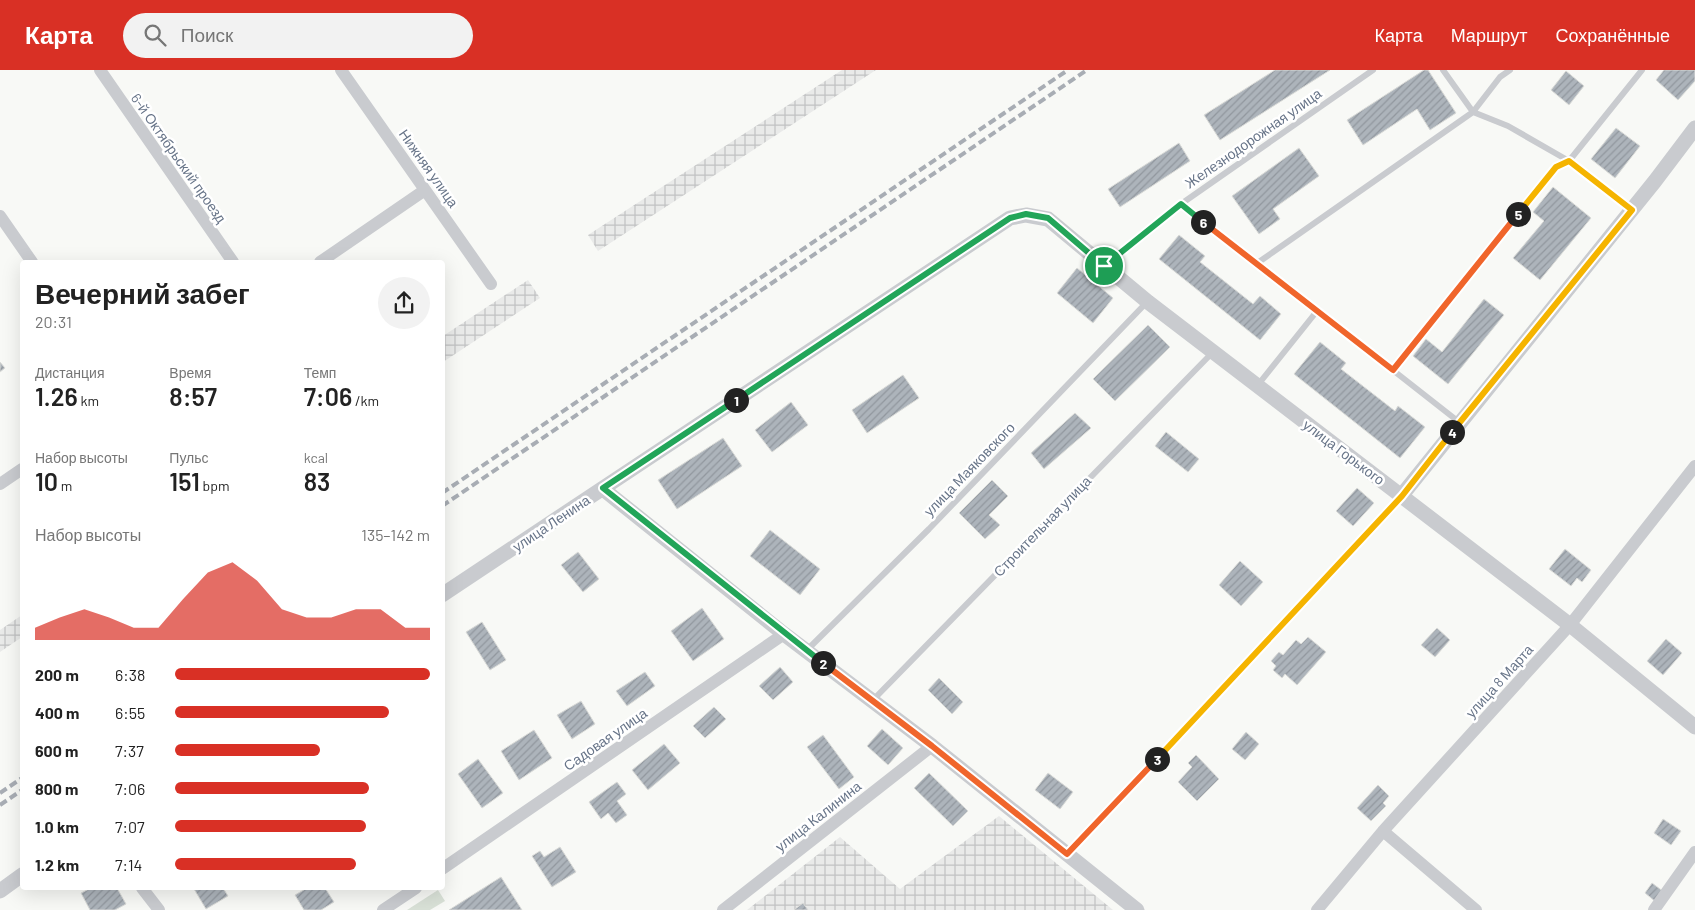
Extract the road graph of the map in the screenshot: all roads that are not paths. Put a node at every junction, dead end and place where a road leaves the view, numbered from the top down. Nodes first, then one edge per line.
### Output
1 (100, 70) edge
2 (341, 70) edge
3 (1373, 70) edge
4 (1443, 70) edge
5 (1510, 70) edge
6 (1642, 70) edge
7 (1473, 112) junction
8 (1695, 128) edge
9 (1569, 161) junction
10 (425, 190) junction
11 (1181, 204) junction
12 (1632, 210) junction
13 (0, 216) edge
14 (1010, 218) joint
15 (31, 260) edge
16 (232, 260) edge
17 (323, 260) edge
18 (1256, 264) junction
19 (1104, 266) junction
20 (491, 284) dead end
21 (1148, 302) junction
22 (1317, 311) junction
23 (1213, 352) junction
24 (1393, 370) junction
25 (1257, 386) junction
26 (1459, 422) junction
27 (1695, 466) edge
28 (20, 470) edge
29 (0, 484) edge
30 (603, 488) junction
31 (1402, 496) junction
32 (445, 593) edge
33 (1570, 625) junction
34 (784, 634) junction
35 (806, 651) junction
36 (872, 700) junction
37 (1695, 727) edge
38 (932, 746) junction
39 (1383, 831) junction
40 (1695, 852) edge
41 (1067, 854) junction
42 (445, 867) edge
43 (20, 876) edge
44 (144, 890) edge
45 (413, 890) edge
46 (0, 891) edge
47 (159, 910) edge
48 (383, 910) edge
49 (723, 910) edge
50 (1137, 910) edge
51 (1317, 910) edge
52 (1476, 910) edge
53 (1654, 910) edge

1 - 16 street, 6-й Октябрьский проезд
2 - 10 street, Нижняя улица
3 - 11 lane, Железнодорожная улица
4 - 7 lane
5 - 7 lane
6 - 9 lane
7 - 9 lane
7 - 18 lane
8 - 12 street
9 - 12 lane
9 - 24 lane
10 - 17 street
10 - 20 street, Нижняя улица
11 - 18 lane
11 - 19 lane, Железнодорожная улица
12 - 26 street
13 - 15 street
14 - 19 street, улица Горького
14 - 30 street, улица Ленина
18 - 22 lane
19 - 21 street, улица Горького
21 - 23 street, улица Горького
21 - 35 lane, улица Маяковского
22 - 24 lane
22 - 25 lane
23 - 25 street, улица Горького
23 - 36 lane, Строительная улица
24 - 26 lane
25 - 31 street, улица Горького
26 - 31 street
27 - 33 street, улица 8 Марта
28 - 29 street
30 - 32 street, улица Ленина
30 - 34 street
31 - 33 street, улица Горького
31 - 41 lane
33 - 37 street, улица Горького
33 - 39 street, улица 8 Марта
34 - 35 street
34 - 42 street, Садовая улица
35 - 36 street
36 - 38 street
38 - 41 street
38 - 49 street, улица Калинина
39 - 51 street, улица 8 Марта
39 - 52 street
40 - 53 street
41 - 50 street
43 - 46 street
44 - 47 street
45 - 48 street

